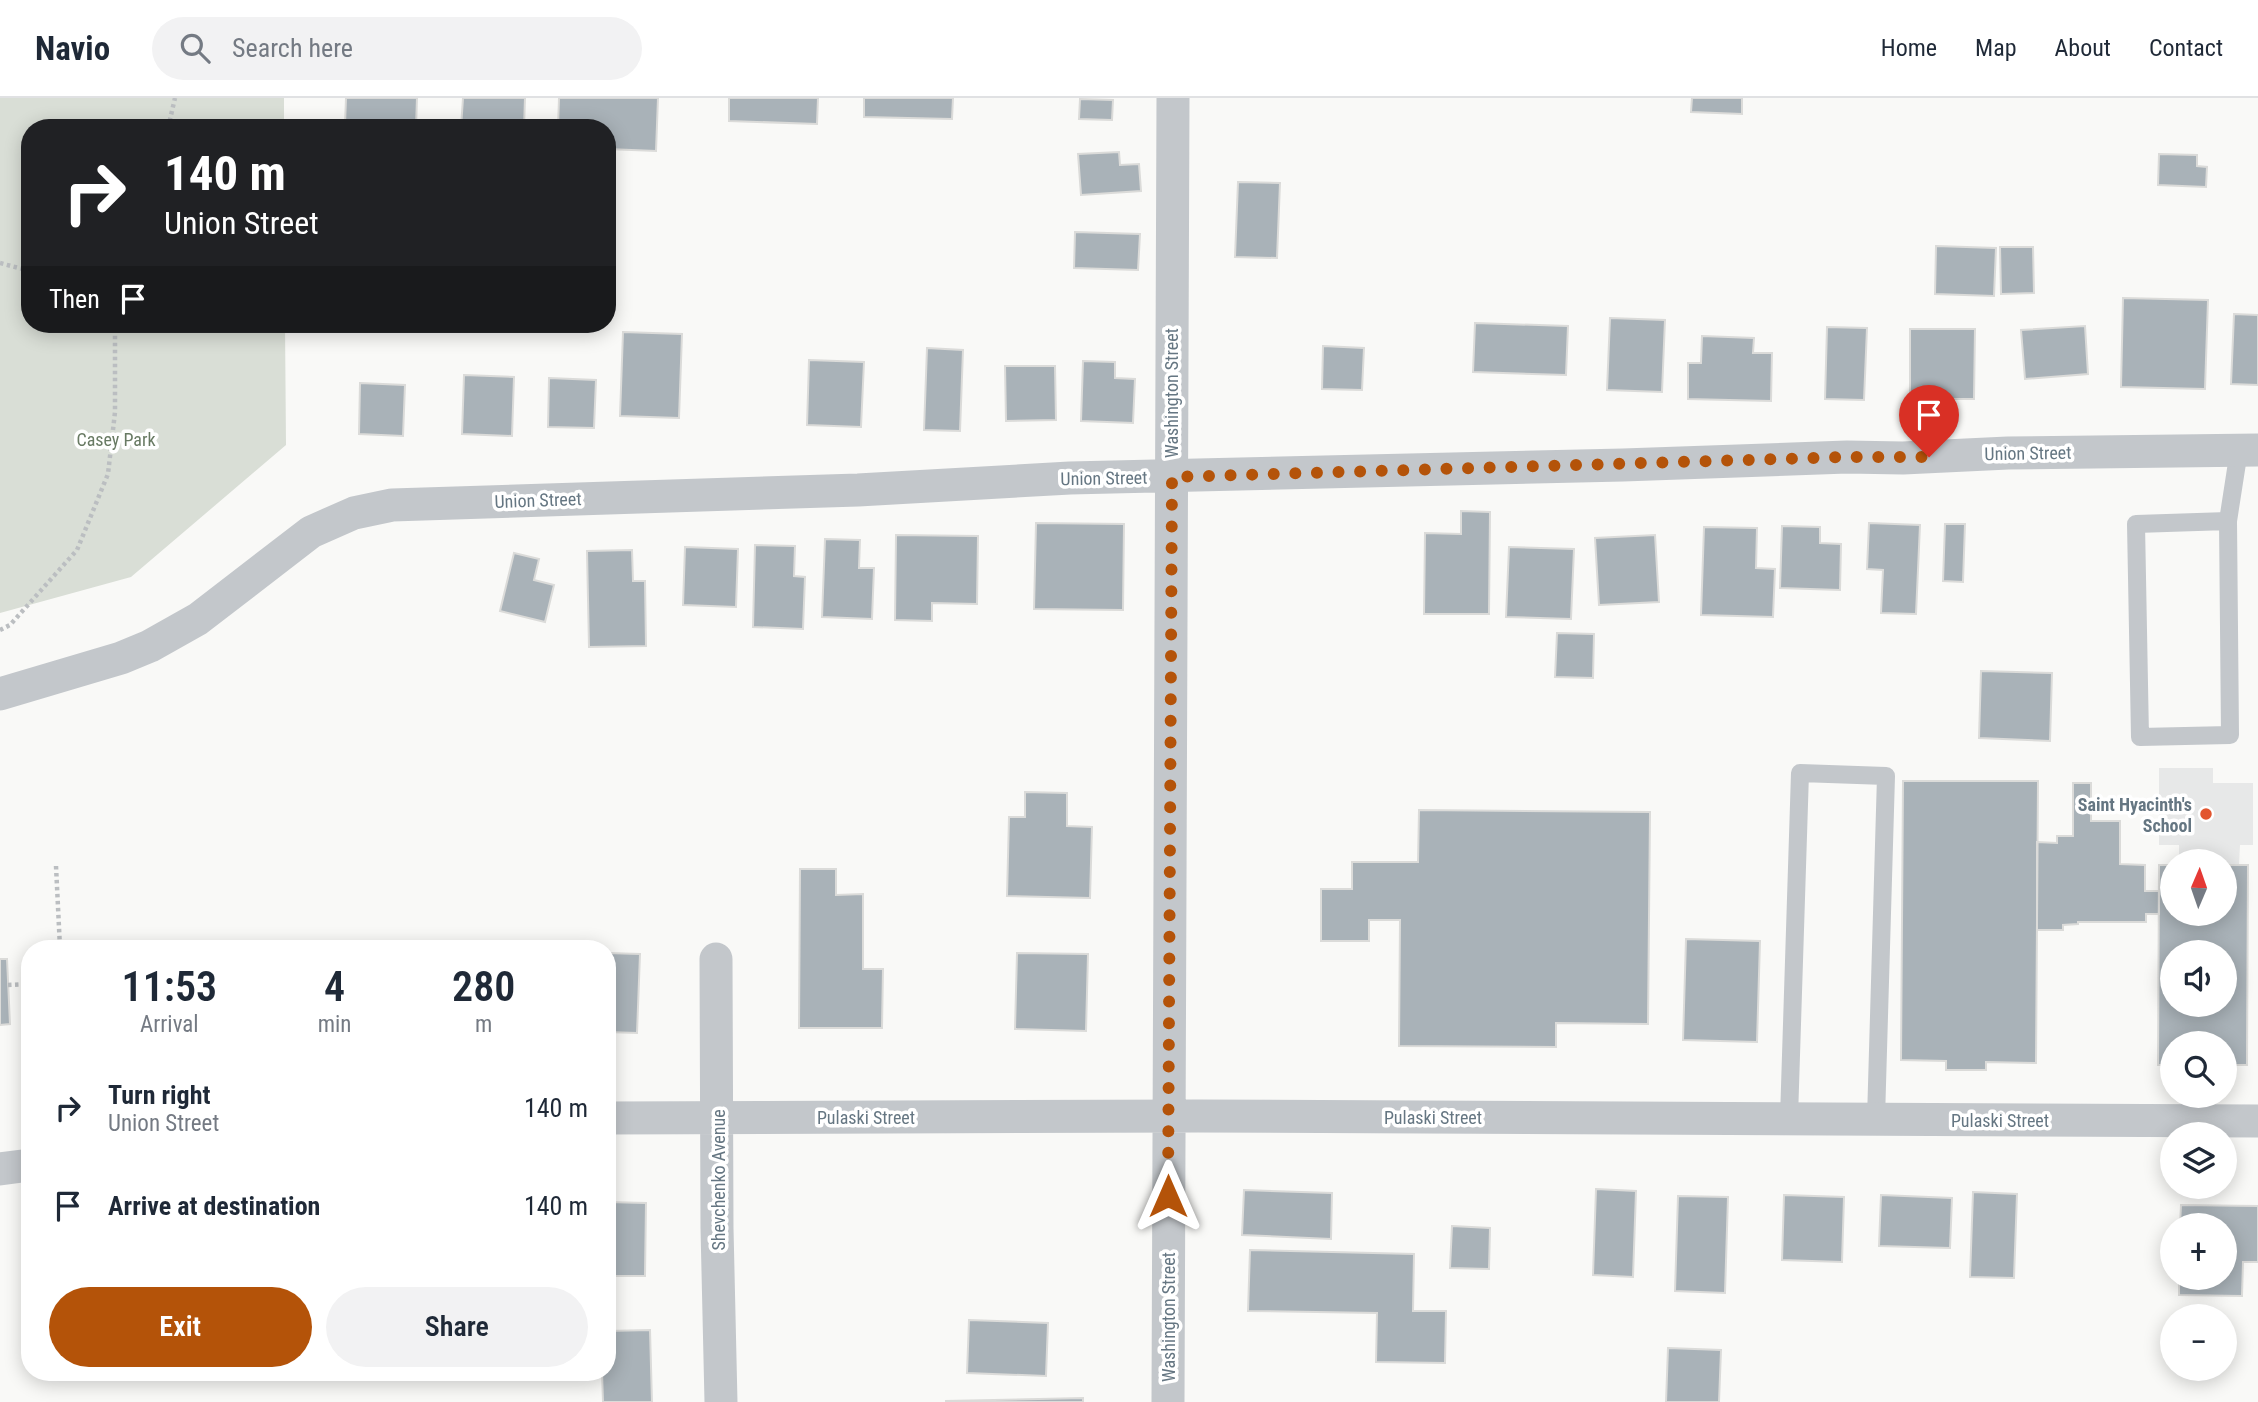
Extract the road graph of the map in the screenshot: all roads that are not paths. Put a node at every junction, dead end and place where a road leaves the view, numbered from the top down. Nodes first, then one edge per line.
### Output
1 (1173, 98) edge
2 (2248, 450) edge
3 (1172, 477) junction
4 (2228, 521) junction
5 (0, 694) edge
6 (716, 958) dead end
7 (1169, 1116) junction
8 (616, 1118) edge
9 (718, 1118) junction
10 (1789, 1118) junction
11 (1876, 1119) junction
12 (2258, 1121) edge
13 (21, 1166) edge
14 (0, 1169) edge
15 (721, 1402) edge
16 (1168, 1402) edge

1 - 3 street, Washington Street
2 - 3 street, Union Street
2 - 4 lane
3 - 5 street, Union Street
3 - 7 street, Washington Street
4 - 4 lane
6 - 9 street, Shevchenko Avenue
7 - 9 street, Pulaski Street
7 - 10 street, Pulaski Street
7 - 16 street, Washington Street
8 - 9 street, Pulaski Street
9 - 15 street, Shevchenko Avenue
10 - 11 street, Pulaski Street
10 - 11 lane
11 - 12 street, Pulaski Street
13 - 14 street

